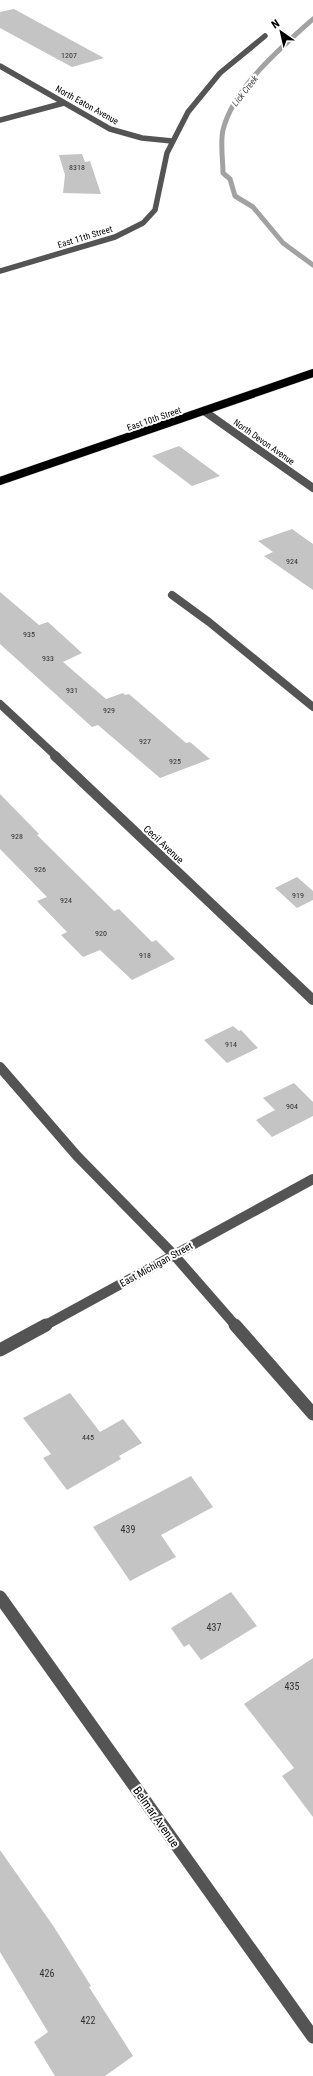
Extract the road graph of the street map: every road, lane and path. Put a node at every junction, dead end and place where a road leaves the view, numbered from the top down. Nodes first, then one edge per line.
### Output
1 (265, 36) dead end
2 (0, 66) edge
3 (64, 103) junction
4 (0, 120) edge
5 (172, 141) junction
6 (0, 271) edge
7 (313, 374) edge
8 (204, 411) junction
9 (0, 481) edge
10 (313, 488) edge
11 (172, 595) dead end
12 (0, 704) edge
13 (313, 707) edge
14 (313, 1000) edge
15 (0, 1067) edge
16 (313, 1179) edge
17 (174, 1255) junction
18 (0, 1350) edge
19 (313, 1414) edge
20 (0, 1597) edge
21 (313, 2036) edge

1 - 5 street, East 11th Street
2 - 3 street, North Eaton Avenue
3 - 4 street
3 - 5 street, North Eaton Avenue
5 - 6 street, East 11th Street
7 - 8 main road, East 10th Street
8 - 9 main road, East 10th Street
8 - 10 street, North Devon Avenue
11 - 13 street
12 - 14 street, Cecil Avenue
15 - 17 street
16 - 17 street, East Michigan Street
17 - 18 street, East Michigan Street
17 - 19 street
20 - 21 street, Belmar Avenue

